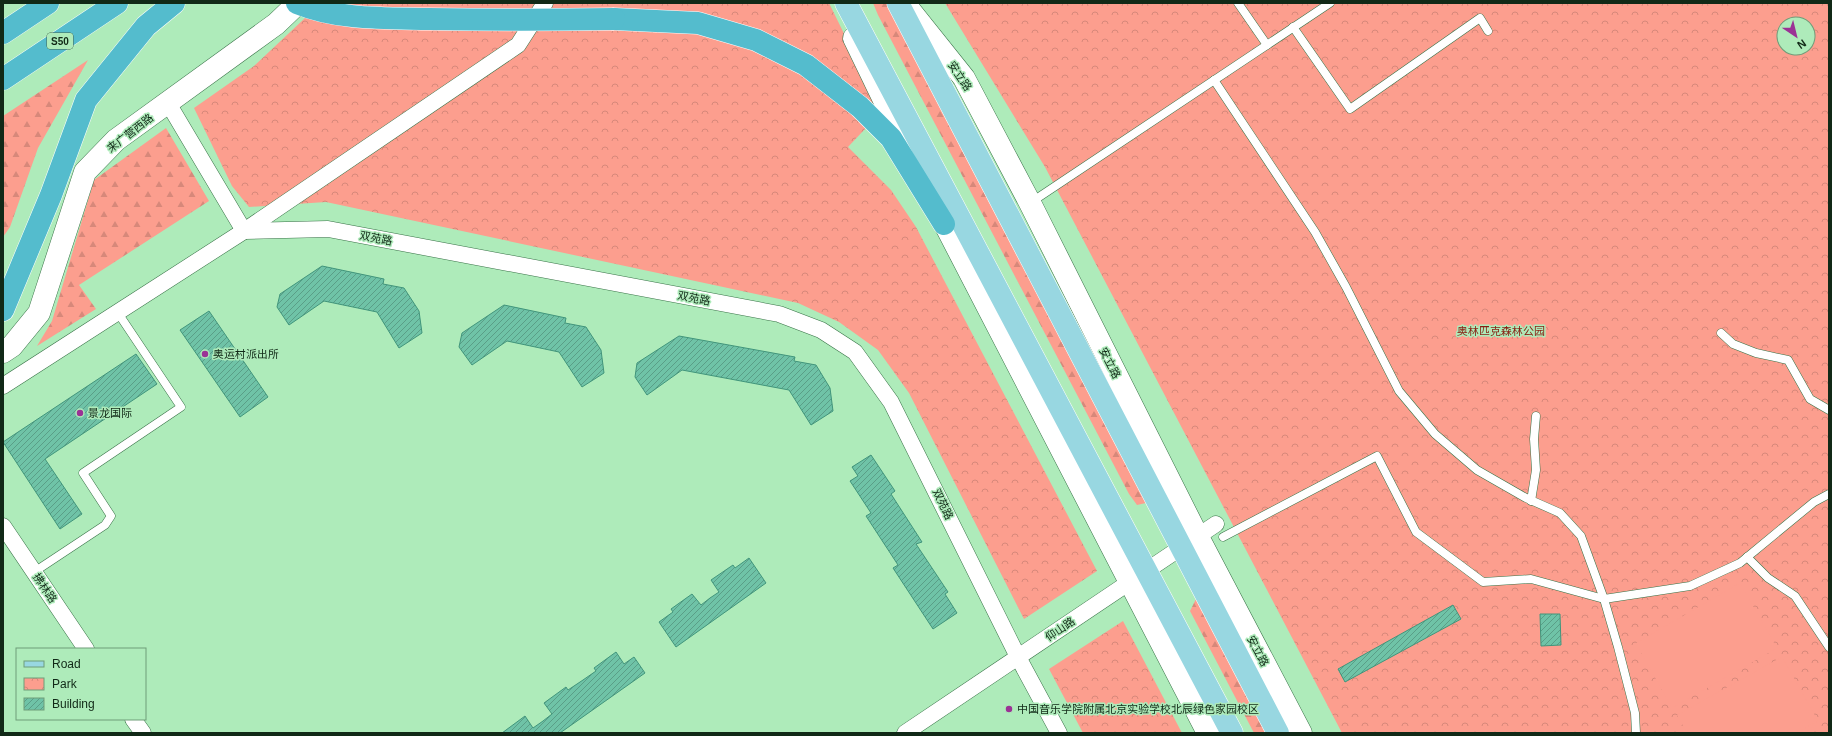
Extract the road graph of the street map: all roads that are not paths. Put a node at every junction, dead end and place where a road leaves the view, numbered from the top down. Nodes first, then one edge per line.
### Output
1 (48, 3) edge
2 (117, 3) edge
3 (174, 3) edge
4 (298, 3) edge
5 (545, 3) edge
6 (841, 3) edge
7 (846, 3) edge
8 (898, 3) edge
9 (904, 3) edge
10 (1238, 3) edge
11 (1330, 3) edge
12 (1293, 28) junction
13 (1488, 31) dead end
14 (3, 33) edge
15 (1267, 45) junction
16 (3, 79) edge
17 (1214, 80) junction
18 (168, 103) junction
19 (1030, 203) junction
20 (944, 224) junction
21 (244, 231) junction
22 (3, 310) edge
23 (118, 312) junction
24 (1721, 333) dead end
25 (3, 352) edge
26 (3, 386) edge
27 (1829, 410) edge
28 (1536, 416) dead end
29 (1829, 494) edge
30 (1531, 501) junction
31 (3, 526) edge
32 (1219, 531) joint
33 (1198, 537) junction
34 (1180, 548) junction
35 (1747, 557) junction
36 (1147, 571) junction
37 (34, 572) junction
38 (1129, 583) junction
39 (1604, 599) junction
40 (1829, 647) edge
41 (85, 648) edge
42 (1018, 657) junction
43 (134, 720) edge
44 (143, 733) edge
45 (905, 733) edge
46 (1059, 733) edge
47 (1208, 733) edge
48 (1232, 733) edge
49 (1278, 733) edge
50 (1301, 733) edge
51 (1637, 733) edge

1 - 14 highway
2 - 16 highway, S50
3 - 22 highway
4 - 18 street, 来广营西路
4 - 20 highway, bridge
5 - 21 street
6 - 20 street
7 - 36 main road
8 - 34 main road, 安立路
9 - 19 street, 安立路
10 - 15 lane
11 - 12 lane
12 - 13 lane
12 - 15 lane
15 - 17 lane
17 - 19 lane
17 - 30 lane
18 - 21 street
18 - 25 street, 来广营西路
19 - 33 street, 安立路
20 - 38 street
21 - 23 street
21 - 42 street, 双苑路
23 - 26 street
23 - 37 lane
24 - 27 lane
28 - 30 lane
29 - 35 lane
30 - 39 lane
31 - 37 street, 拂林路
32 - 33 street, 仰山路
32 - 39 lane
33 - 34 street, 仰山路
33 - 50 street, 安立路
34 - 36 street, 仰山路
34 - 49 main road, 安立路
35 - 39 lane
35 - 40 lane
36 - 38 street, 仰山路
36 - 48 main road
37 - 41 street, 拂林路
38 - 42 street, 仰山路
38 - 47 street
39 - 51 lane
42 - 45 street, 仰山路
42 - 46 street, 双苑路
43 - 44 street

